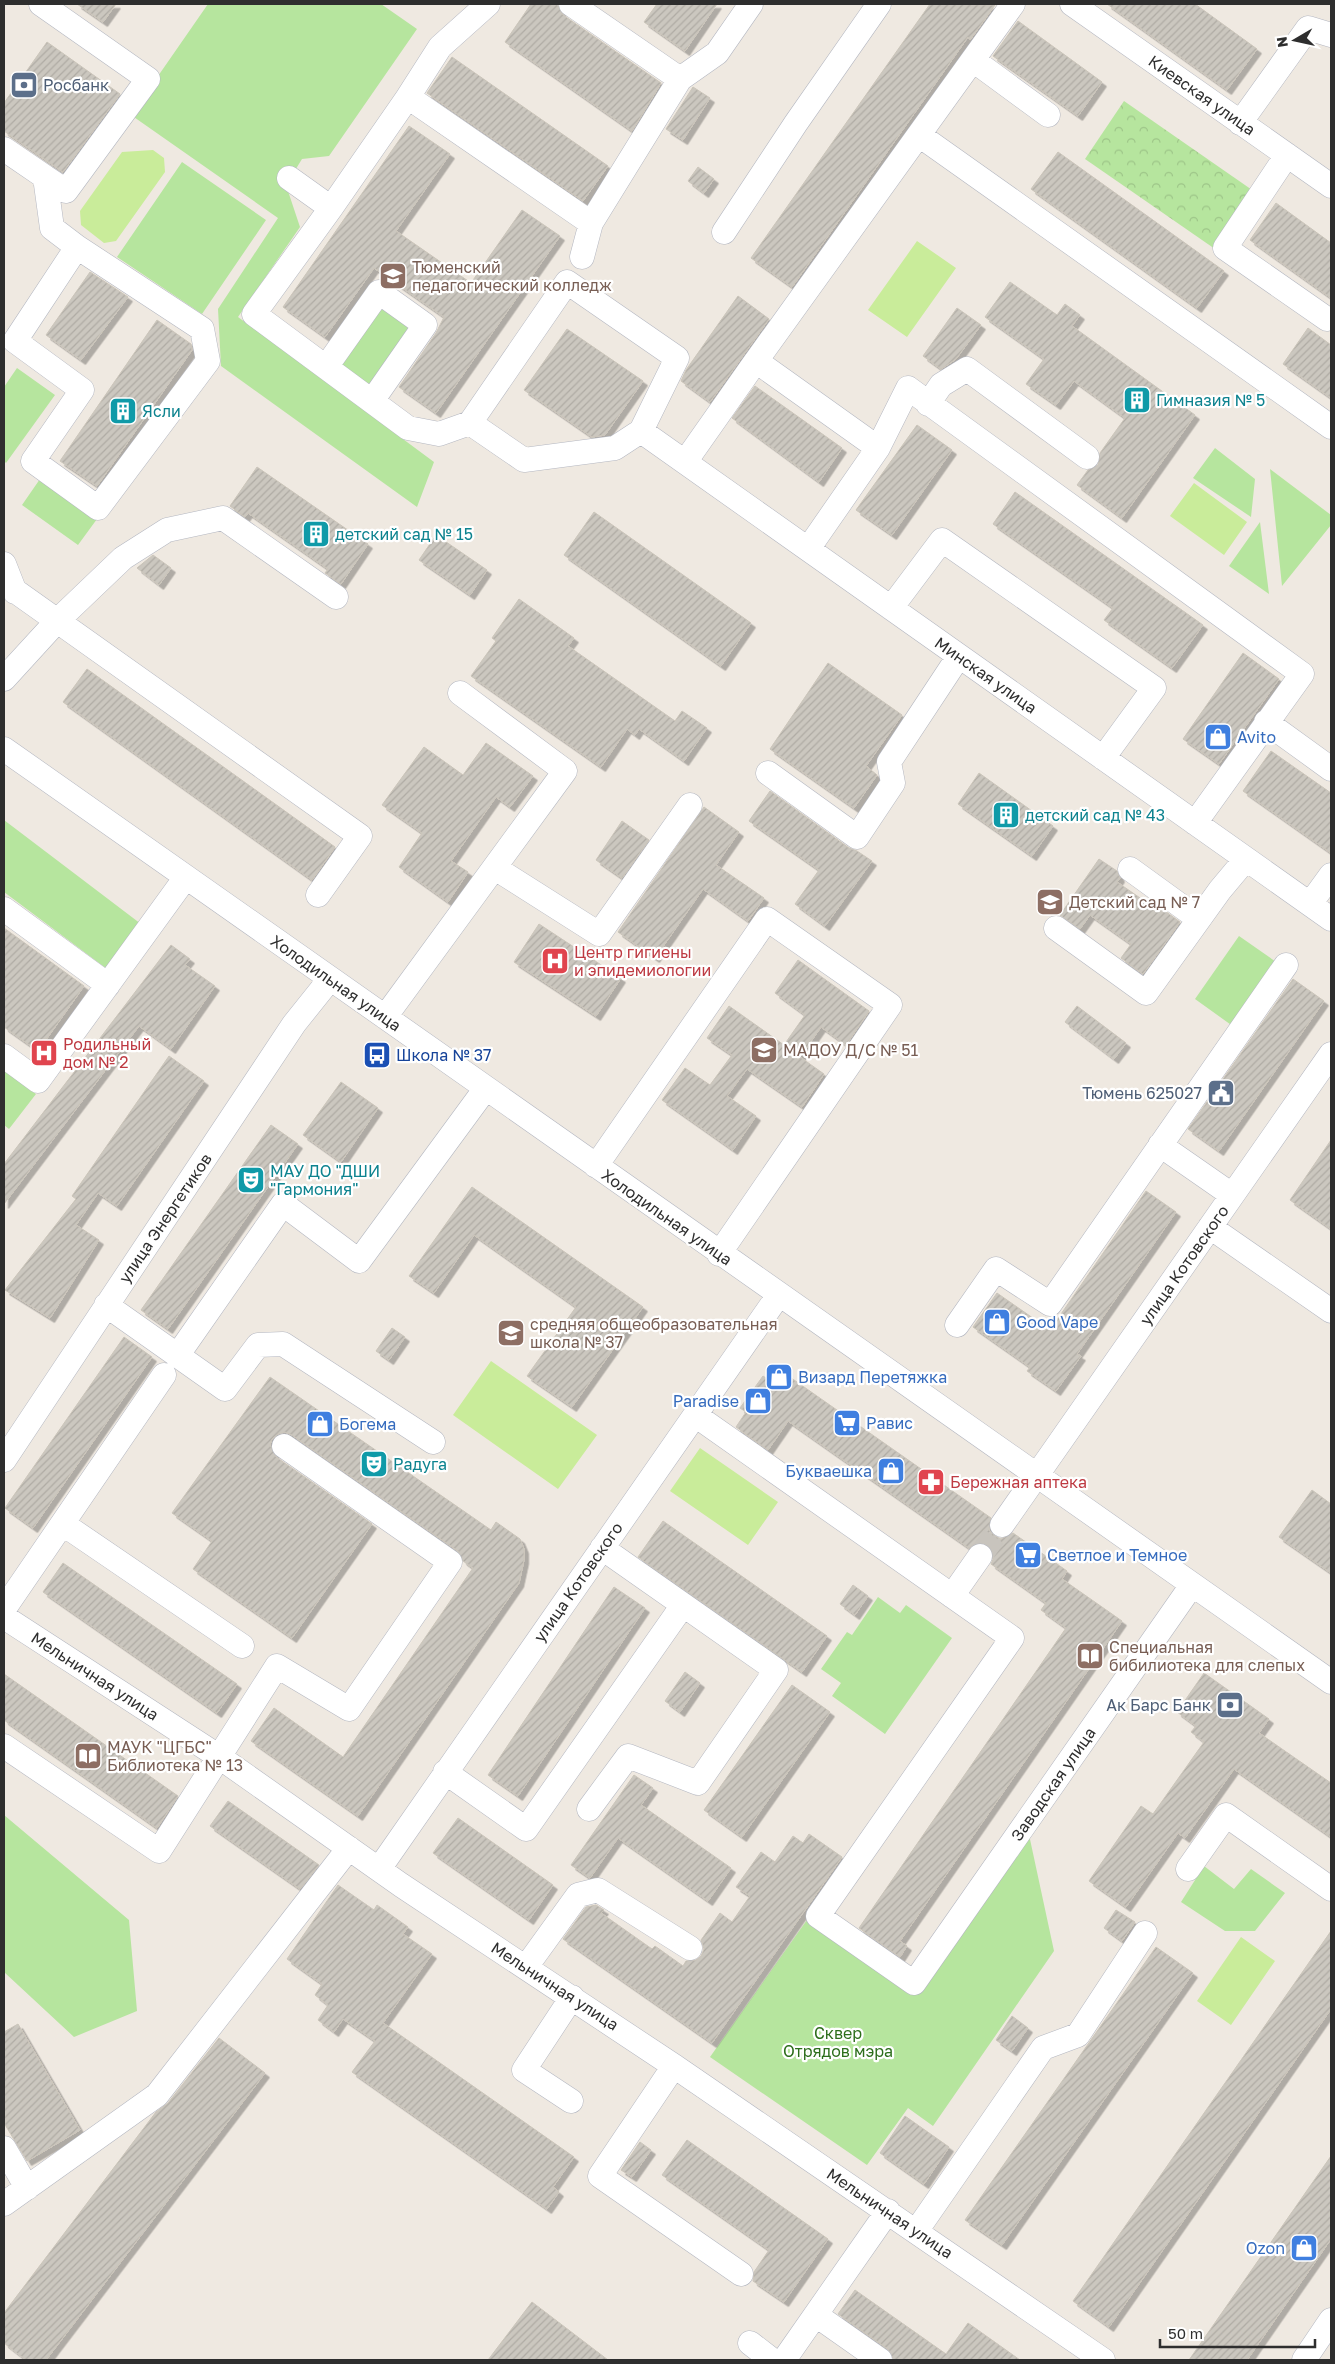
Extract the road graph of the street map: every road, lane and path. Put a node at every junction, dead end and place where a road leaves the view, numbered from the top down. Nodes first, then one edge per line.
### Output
1 (41, 4) edge
2 (488, 4) edge
3 (571, 4) edge
4 (751, 4) edge
5 (879, 4) edge
6 (1013, 4) edge
7 (1072, 4) edge
8 (1331, 35) edge
9 (972, 60) junction
10 (680, 79) junction
11 (408, 97) junction
12 (1048, 115) dead end
13 (1240, 123) junction
14 (919, 135) junction
15 (4, 149) edge
16 (1287, 155) junction
17 (45, 177) junction
18 (289, 178) dead end
19 (1331, 186) edge
20 (331, 208) junction
21 (591, 223) junction
22 (724, 232) dead end
23 (77, 248) junction
24 (582, 257) dead end
25 (1327, 320) dead end
26 (756, 362) junction
27 (326, 367) junction
28 (372, 402) junction
29 (928, 404) junction
30 (470, 423) junction
31 (1331, 427) edge
32 (641, 431) junction
33 (878, 448) junction
34 (1087, 456) dead end
35 (685, 462) junction
36 (808, 548) junction
37 (4, 564) edge
38 (10, 588) edge
39 (336, 597) dead end
40 (891, 608) junction
41 (57, 621) junction
42 (959, 656) junction
43 (4, 679) edge
44 (460, 693) dead end
45 (1266, 722) junction
46 (4, 750) edge
47 (1103, 758) junction
48 (1331, 769) edge
49 (768, 773) dead end
50 (690, 806) dead end
51 (1195, 823) junction
52 (1246, 859) junction
53 (495, 868) junction
54 (1130, 869) dead end
55 (1331, 875) edge
56 (186, 877) junction
57 (318, 895) dead end
58 (1310, 904) junction
59 (4, 909) edge
60 (1200, 919) junction
61 (1331, 919) edge
62 (1056, 928) dead end
63 (1286, 965) dead end
64 (330, 979) junction
65 (108, 985) junction
66 (384, 1017) junction
67 (1331, 1054) edge
68 (4, 1056) edge
69 (486, 1088) junction
70 (1160, 1145) junction
71 (596, 1166) junction
72 (1232, 1195) junction
73 (1210, 1227) junction
74 (719, 1254) junction
75 (778, 1296) junction
76 (106, 1306) junction
77 (1331, 1311) edge
78 (957, 1325) dead end
79 (177, 1356) junction
80 (164, 1375) dead end
81 (695, 1415) junction
82 (433, 1442) dead end
83 (284, 1446) dead end
84 (6, 1452) edge
85 (1036, 1476) junction
86 (63, 1524) junction
87 (1002, 1526) tunnel mouth
88 (602, 1548) junction
89 (980, 1556) tunnel mouth
90 (1192, 1585) junction
91 (952, 1596) junction
92 (683, 1605) junction
93 (4, 1609) edge
94 (4, 1616) edge
95 (242, 1646) dead end
96 (1331, 1682) edge
97 (4, 1746) edge
98 (218, 1756) junction
99 (445, 1772) junction
100 (589, 1809) dead end
101 (349, 1848) junction
102 (379, 1869) junction
103 (1188, 1869) dead end
104 (1331, 1889) edge
105 (1145, 1934) dead end
106 (690, 1948) dead end
107 (526, 1967) junction
108 (572, 1998) junction
109 (674, 2066) junction
110 (571, 2101) dead end
111 (4, 2148) edge
112 (27, 2188) junction
113 (4, 2204) edge
114 (888, 2211) junction
115 (917, 2230) junction
116 (741, 2274) dead end
117 (816, 2315) junction
118 (1331, 2320) edge
119 (750, 2344) dead end
120 (772, 2360) edge
121 (784, 2360) edge
122 (880, 2360) edge
123 (1103, 2360) edge
124 (1304, 2360) edge

1 - 17 street
2 - 11 street
3 - 10 street
4 - 10 street
5 - 22 street
6 - 9 street
7 - 13 street, Киевская улица
8 - 13 street
9 - 12 street
9 - 14 street
10 - 21 street
11 - 20 street
11 - 21 street
13 - 16 street, Киевская улица
14 - 26 street
14 - 31 street
15 - 17 street
16 - 19 street, Киевская улица
16 - 25 street
17 - 23 street
18 - 20 street
20 - 27 street
21 - 24 street
23 - 23 street
26 - 33 street
26 - 35 street
27 - 28 street
27 - 28 street
28 - 30 street
29 - 33 street
29 - 34 street
29 - 45 street
30 - 32 street
30 - 32 street
32 - 35 street, Минская улица
33 - 36 street
35 - 36 street, Минская улица
36 - 40 street, Минская улица
37 - 38 street
38 - 41 street
39 - 41 street
40 - 42 street, Минская улица
40 - 47 street
41 - 43 street
41 - 57 street
42 - 47 street, Минская улица
42 - 49 street
44 - 53 street
45 - 48 street
45 - 51 street
46 - 56 street, Холодильная улица
47 - 51 street, Минская улица
50 - 53 street
51 - 52 street, Минская улица
52 - 58 street, Минская улица
52 - 60 street
53 - 66 street
54 - 60 street
55 - 58 street
56 - 64 street, Холодильная улица
56 - 65 street
58 - 61 street, Минская улица
59 - 65 street
60 - 62 street
63 - 70 street
64 - 66 street, Холодильная улица
64 - 76 street, улица Энергетиков
65 - 68 street
66 - 69 street, Холодильная улица
67 - 72 street, улица Котовского
69 - 71 street, Холодильная улица
69 - 79 street
70 - 72 street
70 - 78 street
71 - 74 street, Холодильная улица
71 - 74 street
72 - 73 street, улица Котовского
73 - 77 street
73 - 85 street, улица Котовского
74 - 75 street, Холодильная улица
75 - 81 street, улица Котовского
75 - 85 street, Холодильная улица
76 - 79 street
76 - 84 street, улица Энергетиков
79 - 82 street
80 - 86 street
81 - 88 street, улица Котовского
81 - 91 street
83 - 98 street
85 - 87 street, улица Котовского
85 - 90 street, Холодильная улица
86 - 93 street
86 - 95 street
88 - 92 street
88 - 99 street, улица Котовского
89 - 91 street
90 - 91 street, Заводская улица
90 - 96 street, Холодильная улица
92 - 99 street
92 - 100 street
94 - 98 street, Мельничная улица
97 - 98 street
98 - 101 street, Мельничная улица
99 - 102 street, улица Котовского
101 - 102 street, Мельничная улица
101 - 112 street
102 - 107 street, Мельничная улица
103 - 104 street
105 - 115 street
106 - 107 street
107 - 108 street, Мельничная улица
108 - 109 street, Мельничная улица
108 - 110 street
109 - 114 street, Мельничная улица
109 - 116 street
111 - 112 street
112 - 113 street
114 - 115 street, Мельничная улица
114 - 117 street
115 - 123 street, Мельничная улица
117 - 121 street
117 - 122 street
118 - 124 street
119 - 120 street

